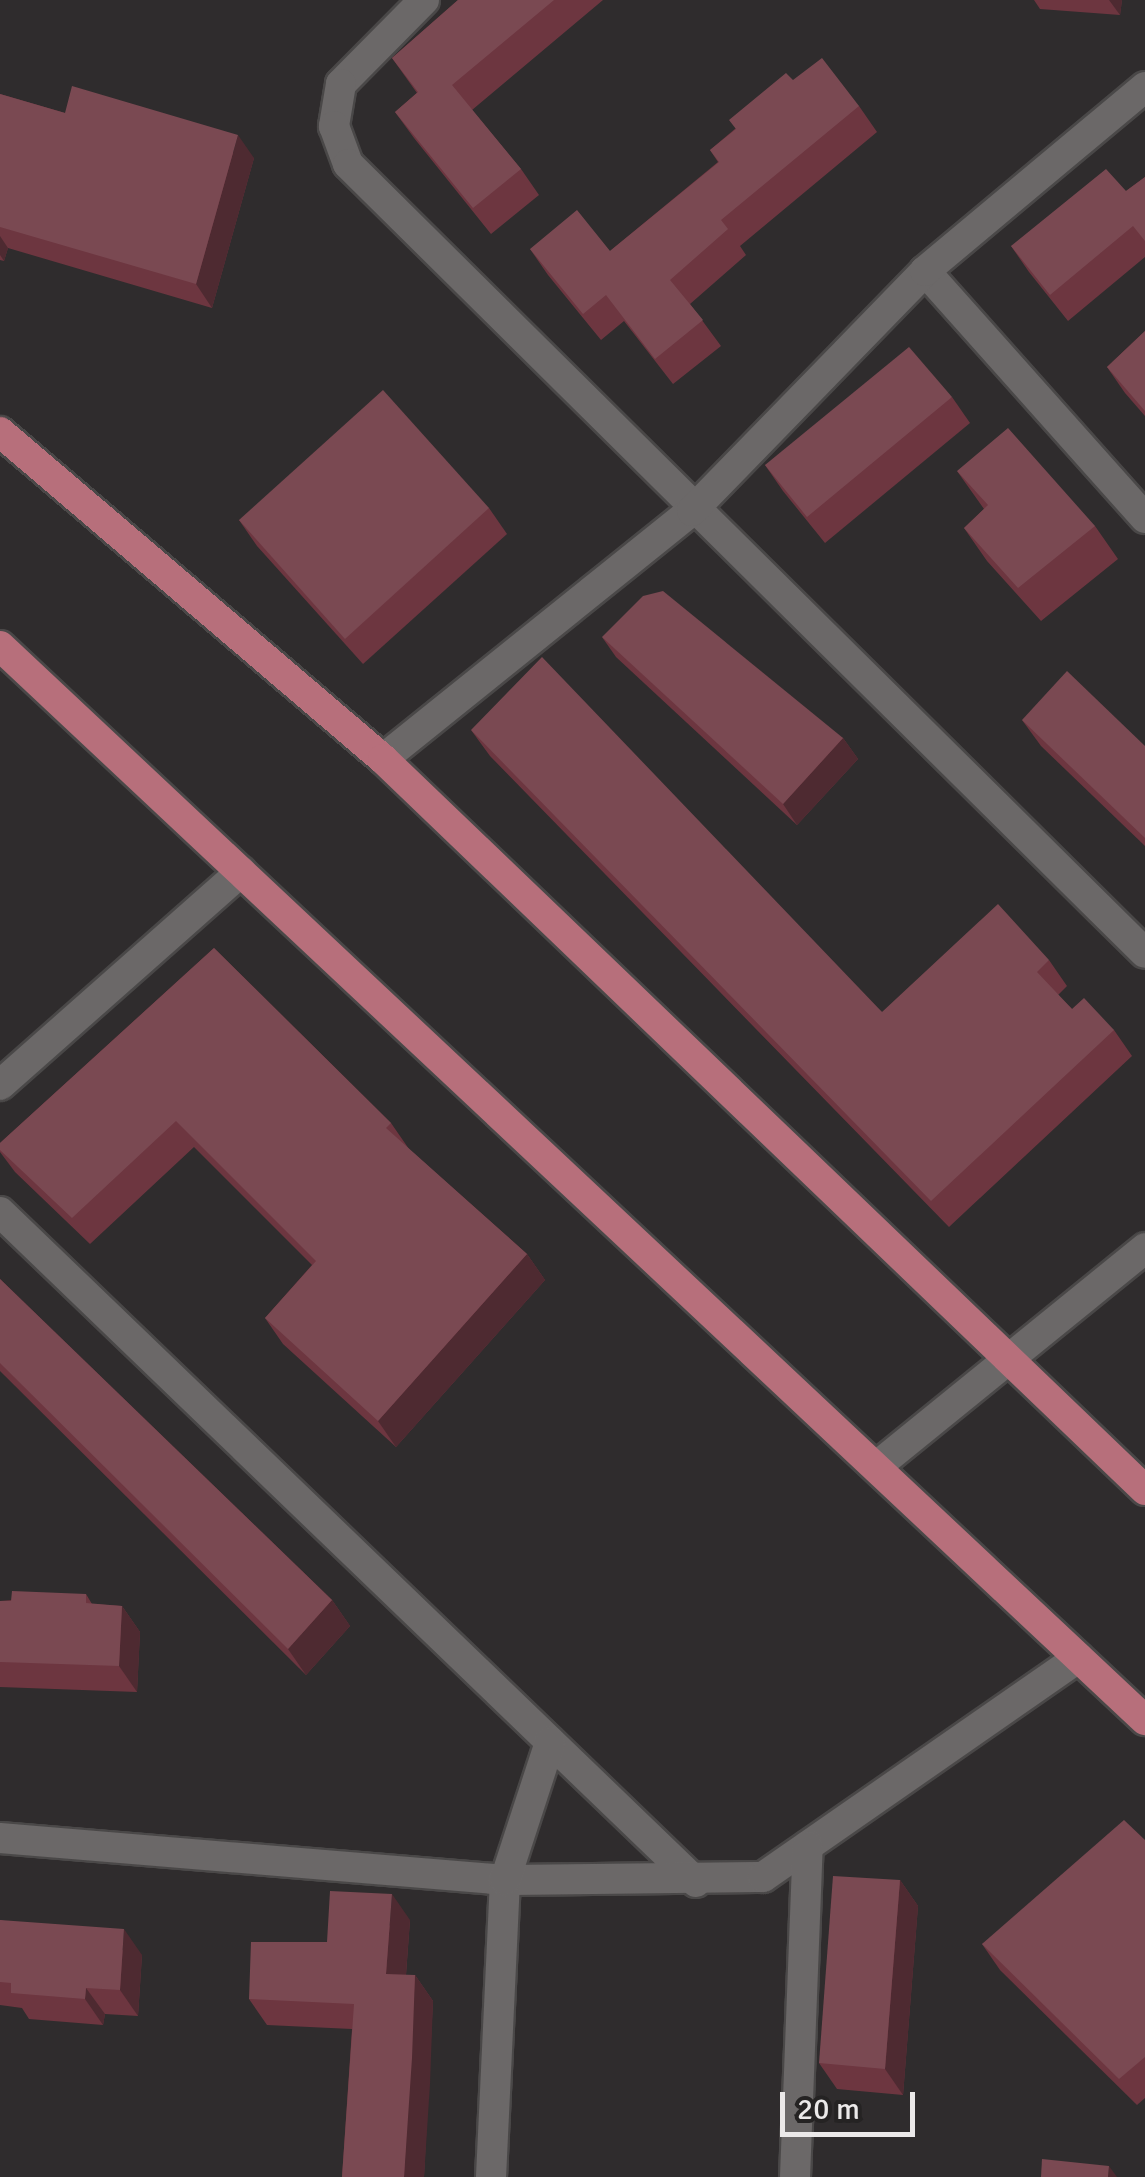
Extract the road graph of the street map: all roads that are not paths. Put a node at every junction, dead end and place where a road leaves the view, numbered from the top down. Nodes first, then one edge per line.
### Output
1 (424, 0) edge
2 (1145, 87) edge
3 (925, 271) junction
4 (0, 432) edge
5 (692, 511) junction
6 (1145, 518) edge
7 (0, 646) edge
8 (383, 759) junction
9 (241, 872) junction
10 (1145, 953) edge
11 (0, 1085) edge
12 (0, 1212) edge
13 (1145, 1248) edge
14 (1011, 1361) junction
15 (876, 1468) junction
16 (1145, 1490) edge
17 (1078, 1658) junction
18 (1145, 1720) edge
19 (550, 1742) junction
20 (0, 1838) edge
21 (808, 1846) junction
22 (505, 1880) junction
23 (696, 1882) junction
24 (491, 2177) edge
25 (795, 2177) edge

1 - 5 street
2 - 3 street
3 - 5 street
3 - 6 street
4 - 8 main road
5 - 8 street
5 - 10 street
7 - 9 main road
8 - 14 main road
9 - 11 street
9 - 15 main road
12 - 19 street
13 - 14 street
14 - 15 street
14 - 16 main road
15 - 17 main road
17 - 18 main road
17 - 21 street
19 - 22 street
19 - 23 street
20 - 22 street
21 - 23 street
21 - 25 street
22 - 23 street
22 - 24 street

